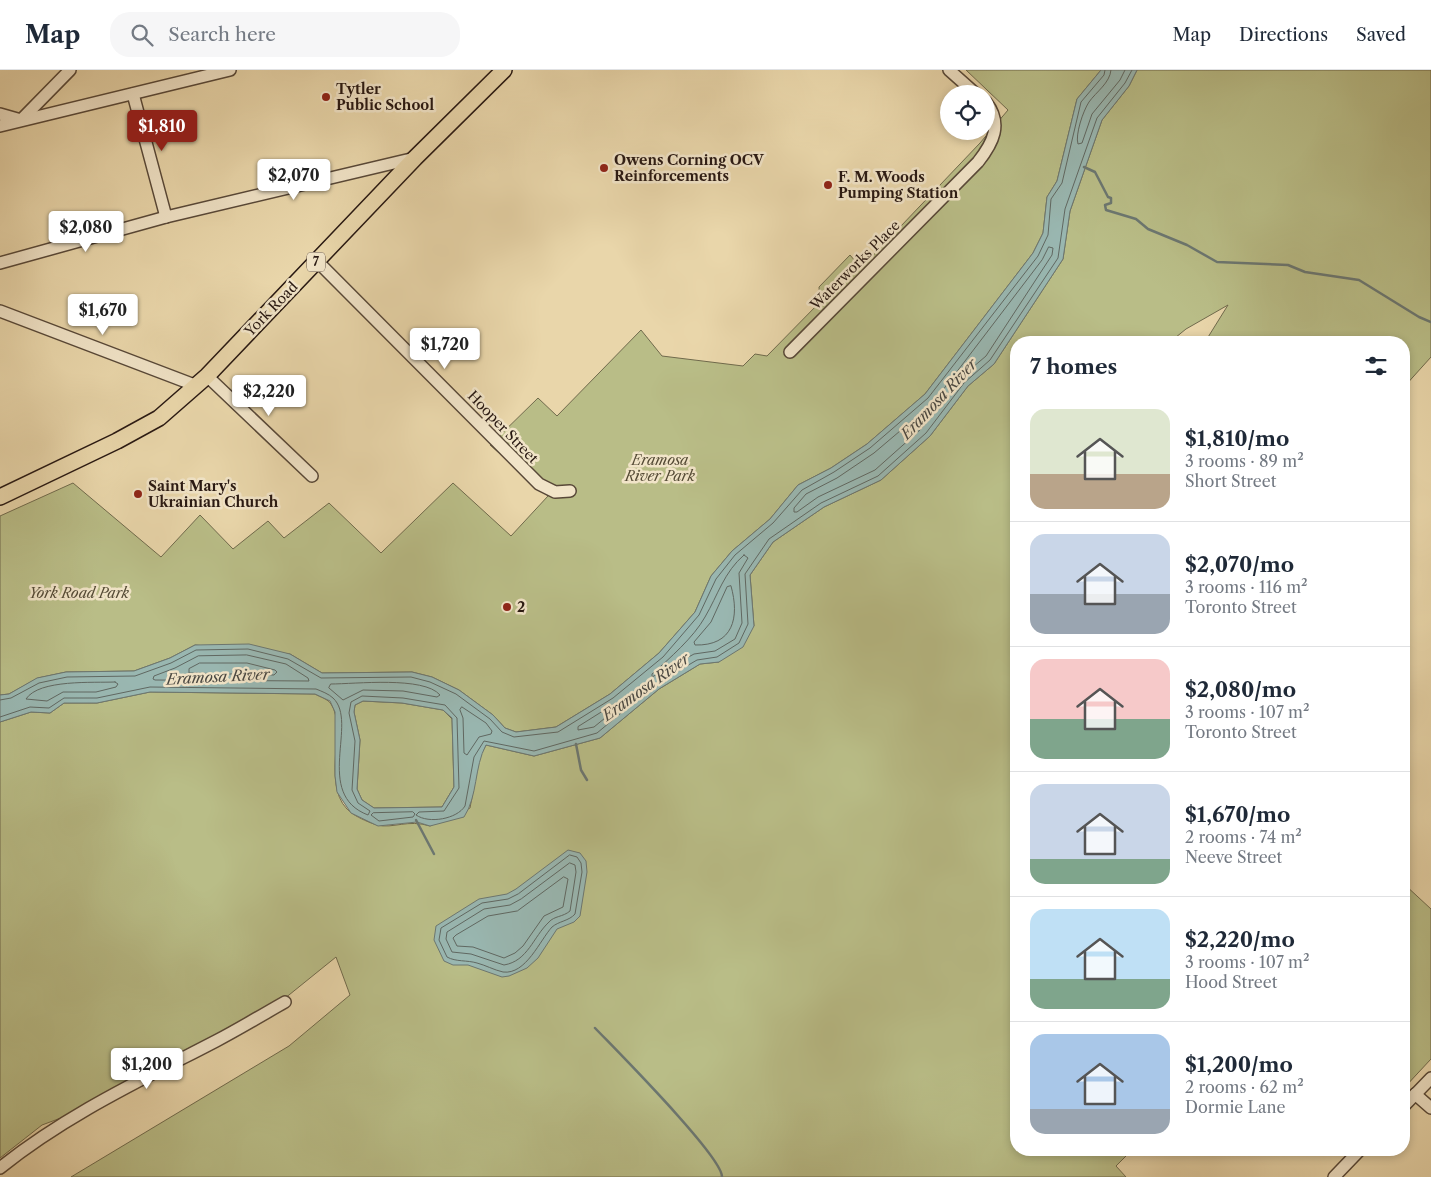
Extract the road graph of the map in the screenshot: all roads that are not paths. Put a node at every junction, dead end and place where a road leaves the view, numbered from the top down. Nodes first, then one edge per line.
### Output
1 (70, 70) edge
2 (230, 70) edge
3 (504, 70) edge
4 (949, 70) edge
5 (966, 85) edge
6 (133, 94) junction
7 (0, 114) edge
8 (21, 120) junction
9 (995, 120) edge
10 (0, 126) edge
11 (995, 132) edge
12 (992, 140) edge
13 (415, 158) junction
14 (166, 217) junction
15 (317, 261) junction
16 (0, 263) edge
17 (0, 311) edge
18 (790, 352) dead end
19 (202, 381) junction
20 (312, 476) dead end
21 (570, 491) dead end
22 (0, 497) edge
23 (285, 1002) dead end
24 (1431, 1078) edge
25 (1416, 1094) junction
26 (1410, 1100) edge
27 (1431, 1108) edge
28 (1354, 1156) edge
29 (0, 1168) edge
30 (1334, 1177) edge

1 - 8 street
2 - 6 street
3 - 13 main road, York Road / 7
4 - 5 street
6 - 8 street
6 - 14 street
7 - 8 street
8 - 10 street
9 - 11 street, Waterworks Place
12 - 18 street, Waterworks Place
13 - 14 street
13 - 15 main road, York Road / 7
14 - 16 street
15 - 19 main road, York Road / 7
15 - 21 street, Hooper Street
17 - 19 street
19 - 20 street
19 - 22 main road, York Road / 7
23 - 29 street
24 - 25 street
25 - 26 street
25 - 27 street
28 - 30 street

